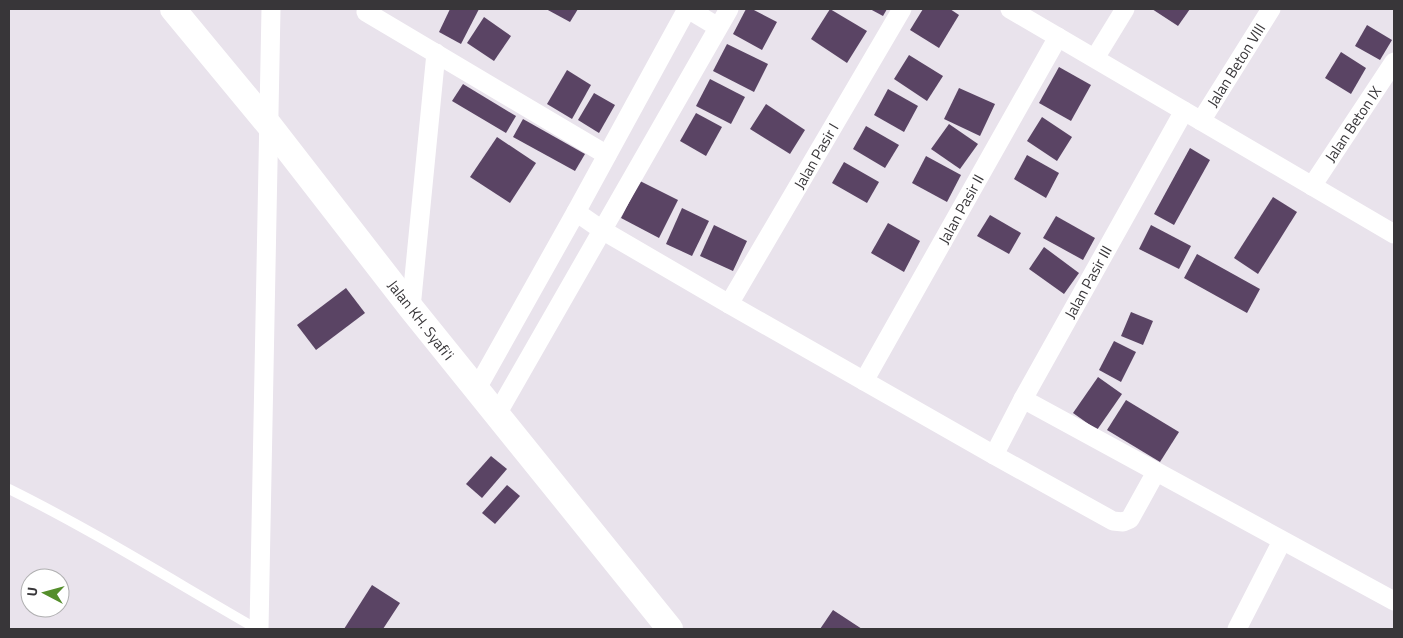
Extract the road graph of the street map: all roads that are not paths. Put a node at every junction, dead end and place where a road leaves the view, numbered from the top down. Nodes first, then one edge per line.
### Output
1 (173, 9) edge
2 (271, 9) edge
3 (688, 9) edge
4 (729, 9) edge
5 (902, 9) edge
6 (1010, 9) edge
7 (1125, 9) edge
8 (1271, 9) edge
9 (366, 12) dead end
10 (718, 27) junction
11 (1058, 37) junction
12 (436, 53) junction
13 (1095, 58) junction
14 (1394, 62) edge
15 (1184, 110) junction
16 (1201, 120) junction
17 (269, 125) junction
18 (607, 155) junction
19 (1312, 186) junction
20 (576, 212) junction
21 (602, 230) junction
22 (1394, 234) edge
23 (729, 304) junction
24 (411, 308) junction
25 (864, 381) junction
26 (476, 390) junction
27 (1023, 399) junction
28 (496, 414) junction
29 (994, 455) junction
30 (1156, 472) junction
31 (9, 489) edge
32 (1282, 541) junction
33 (1394, 601) edge
34 (258, 629) edge
35 (670, 629) edge
36 (1237, 629) edge

1 - 17 main road, Jalan KH. Syafi'i
2 - 17 street
3 - 10 street
3 - 18 street
4 - 10 street
5 - 23 street, Jalan Pasir I
6 - 11 street
7 - 13 street
8 - 16 street, Jalan Beton VIII
9 - 12 street
10 - 21 street
11 - 13 street
11 - 25 street, Jalan Pasir II
12 - 18 street
12 - 24 street
13 - 15 street
14 - 19 street, Jalan Beton IX
15 - 16 street
15 - 27 street, Jalan Pasir III
16 - 19 street
17 - 24 main road, Jalan KH. Syafi'i
17 - 34 street
18 - 20 street
19 - 22 street
20 - 21 street
20 - 26 street
21 - 23 street
21 - 28 street
23 - 25 street
24 - 26 main road, Jalan KH. Syafi'i
25 - 29 street
26 - 28 main road, Jalan KH. Syafi'i
27 - 29 street, Jalan Pasir III
27 - 30 street
28 - 35 main road, Jalan KH. Syafi'i
29 - 30 street
30 - 32 street
31 - 34 lane
32 - 33 street
32 - 36 street

